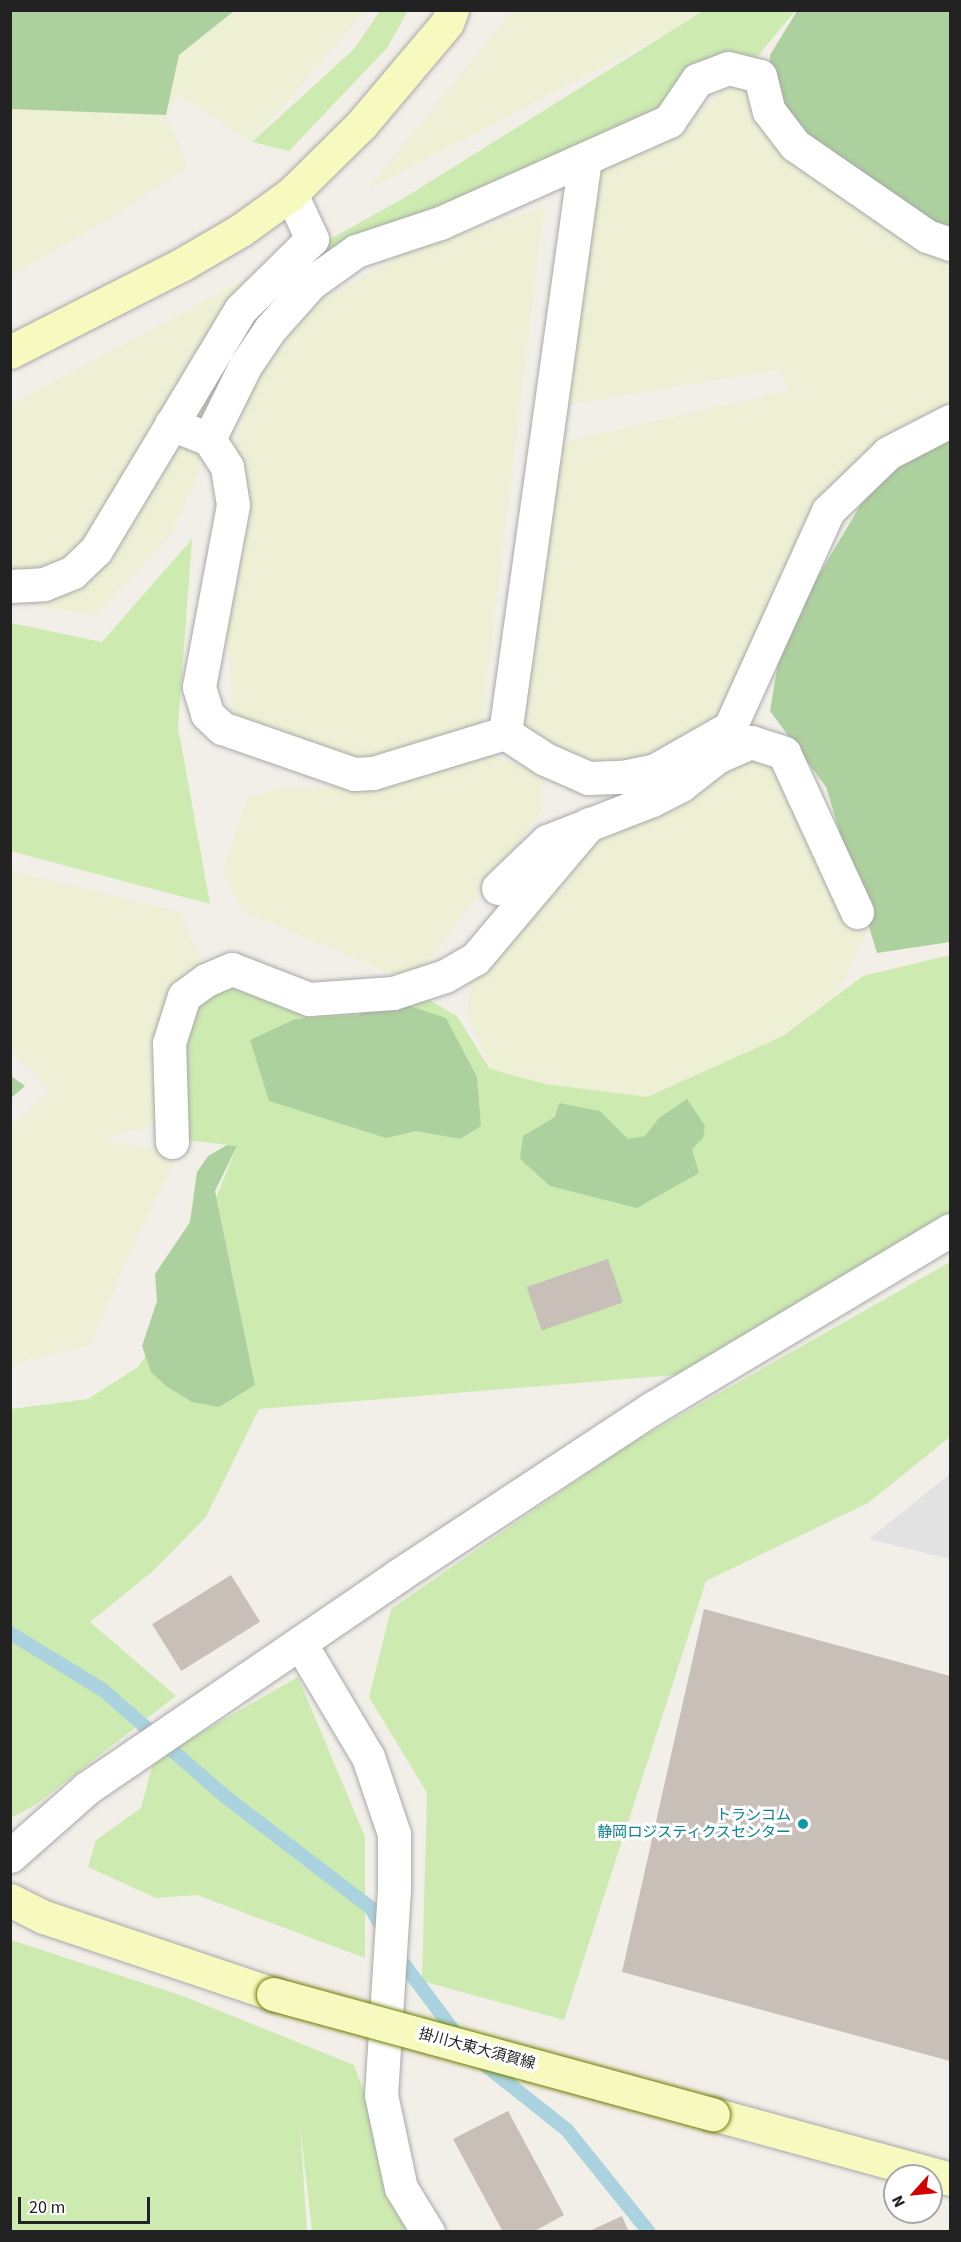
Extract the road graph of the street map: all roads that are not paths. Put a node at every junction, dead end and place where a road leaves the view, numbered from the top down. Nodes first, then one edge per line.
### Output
1 (452, 10) edge
2 (585, 159) junction
3 (291, 194) junction
4 (951, 244) edge
5 (10, 352) edge
6 (951, 421) edge
7 (171, 424) junction
8 (209, 439) junction
9 (10, 586) edge
10 (505, 733) junction
11 (723, 743) junction
12 (589, 824) junction
13 (498, 888) dead end
14 (857, 912) dead end
15 (172, 1142) dead end
16 (951, 1230) edge
17 (300, 1642) junction
18 (10, 1856) edge
19 (10, 1900) edge
20 (951, 2179) edge
21 (428, 2232) edge

1 - 3 main road
2 - 4 street
2 - 8 street
2 - 10 street
3 - 5 main road
3 - 7 street
6 - 11 street
7 - 8 street
7 - 9 street
8 - 10 street
10 - 11 street
11 - 12 street
11 - 14 street
12 - 13 street
12 - 15 street
16 - 17 street
17 - 18 street
17 - 21 street
19 - 20 main road, 掛川大東大須賀線, bridge

